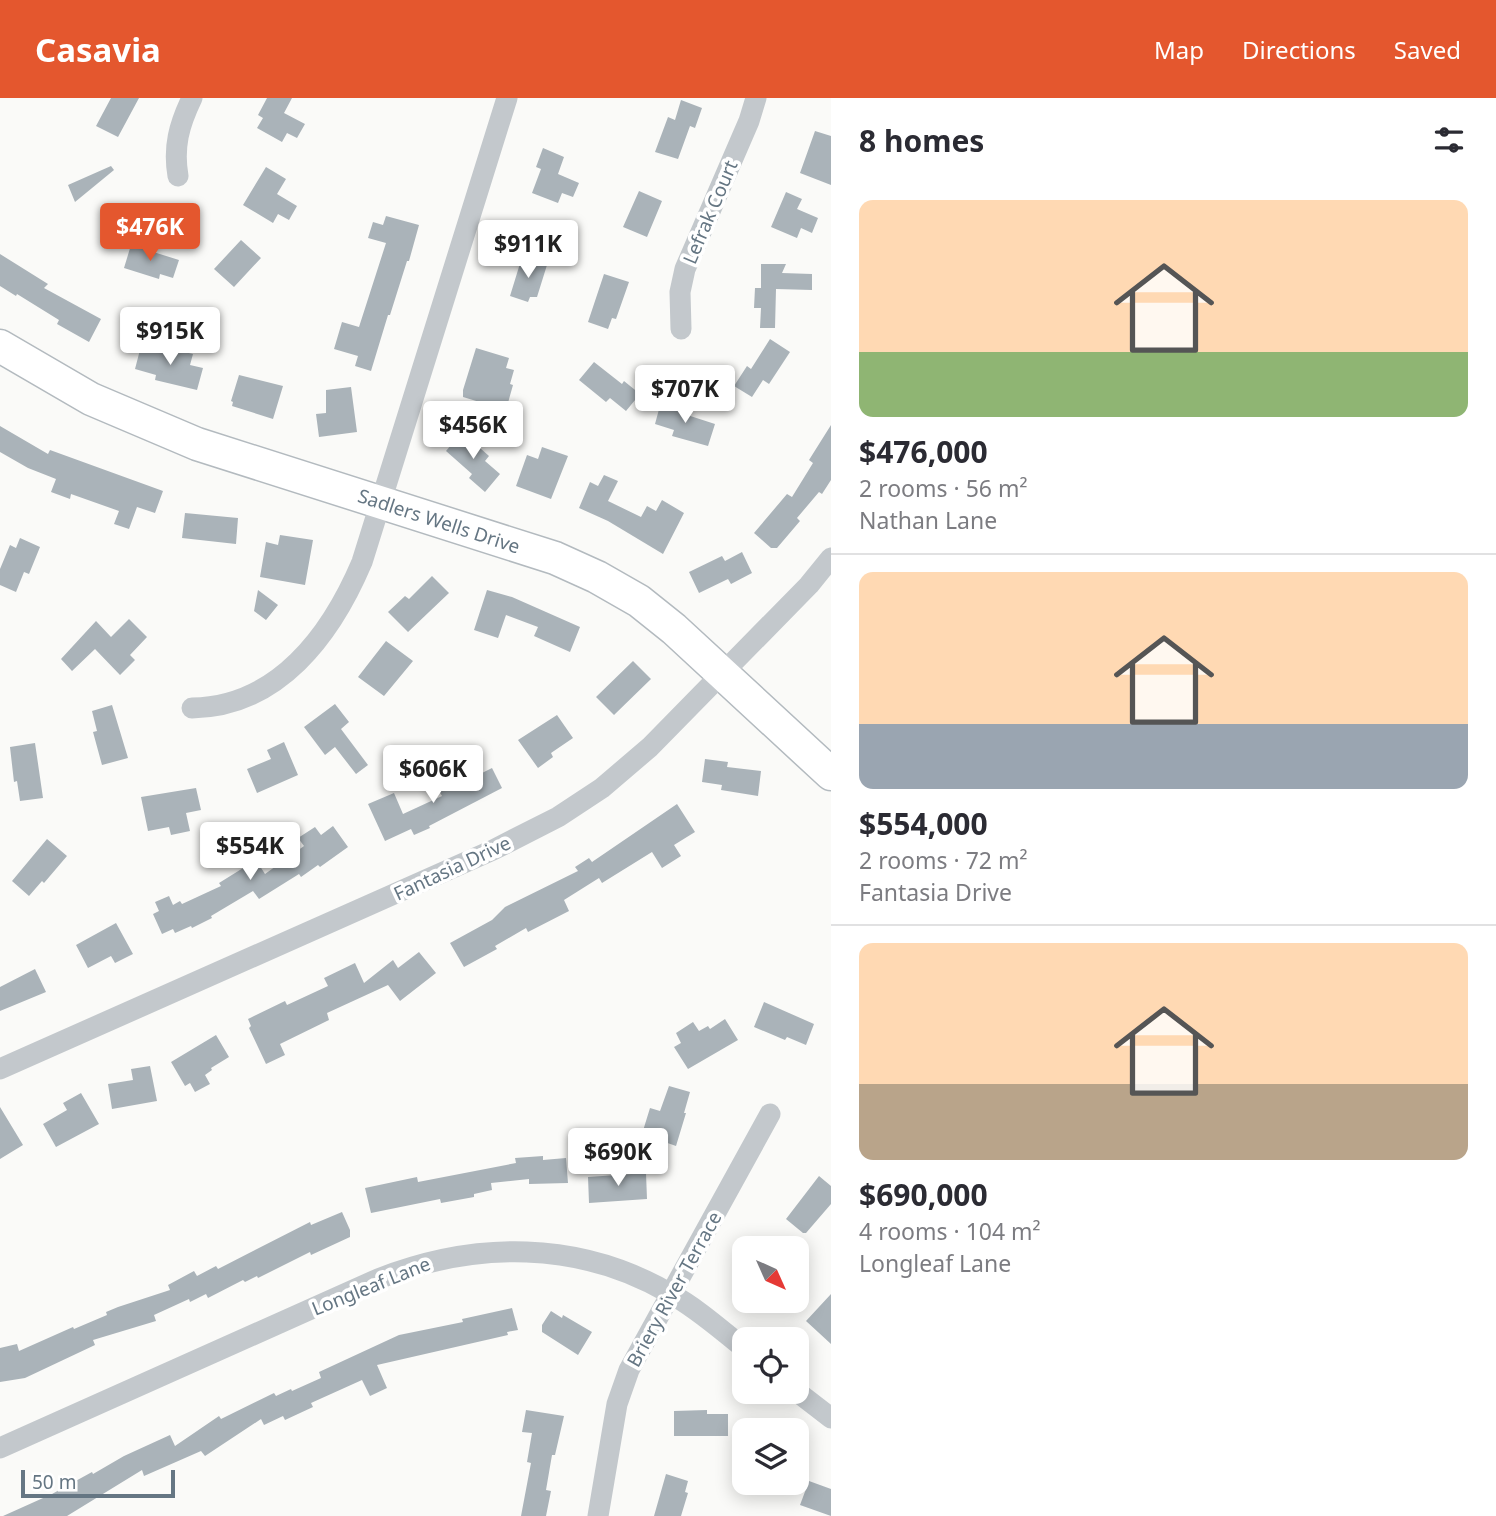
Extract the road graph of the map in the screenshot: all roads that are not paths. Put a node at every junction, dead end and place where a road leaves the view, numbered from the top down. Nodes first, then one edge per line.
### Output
1 (192, 98) edge
2 (507, 98) edge
3 (756, 98) edge
4 (178, 176) dead end
5 (681, 329) dead end
6 (0, 346) edge
7 (381, 503) junction
8 (831, 558) edge
9 (722, 673) junction
10 (192, 708) dead end
11 (831, 774) edge
12 (0, 1069) edge
13 (770, 1114) dead end
14 (671, 1293) junction
15 (732, 1338) edge
16 (809, 1401) edge
17 (831, 1418) edge
18 (0, 1448) edge
19 (598, 1516) edge

1 - 4 street
2 - 7 street
3 - 5 street, Lefrak Court
6 - 7 street, Sadlers Wells Drive
7 - 9 street, Sadlers Wells Drive
7 - 10 street
8 - 9 street, Fantasia Drive
9 - 11 street, Sadlers Wells Drive
9 - 12 street, Fantasia Drive
13 - 14 street, Briery River Terrace
14 - 15 street, Longleaf Lane
14 - 18 street, Longleaf Lane
14 - 19 street, Briery River Terrace
16 - 17 street

